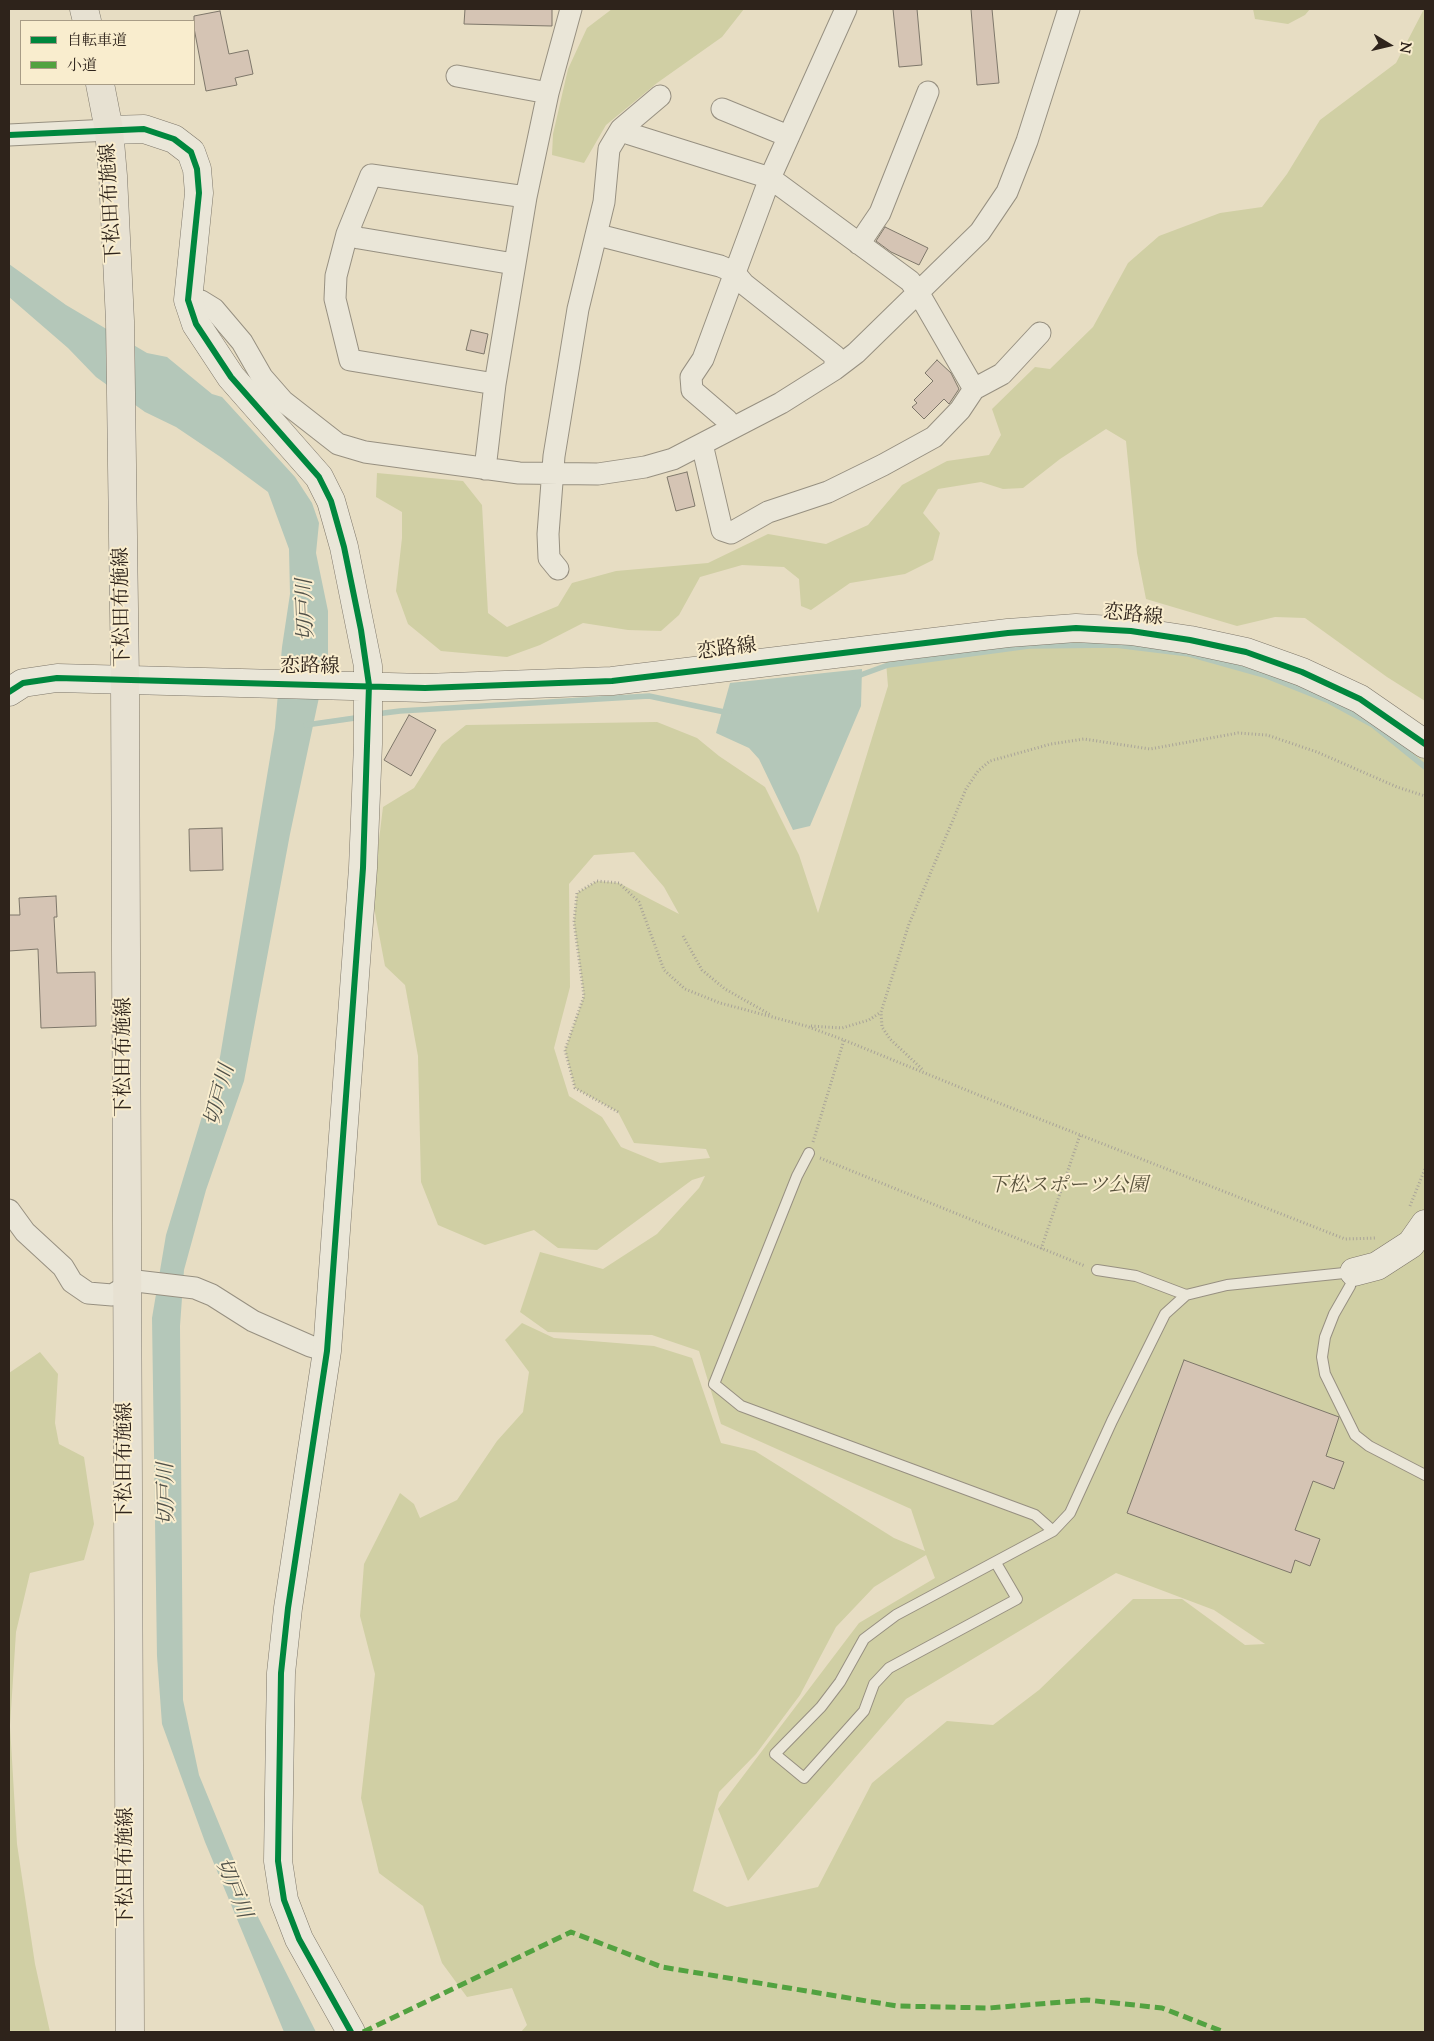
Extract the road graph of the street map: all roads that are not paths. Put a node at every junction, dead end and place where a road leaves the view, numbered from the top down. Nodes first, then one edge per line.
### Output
1 (571, 9) edge
2 (846, 9) edge
3 (1070, 9) edge
4 (457, 76) dead end
5 (100, 85) edge
6 (928, 92) dead end
7 (548, 93) junction
8 (660, 96) dead end
9 (722, 109) dead end
10 (622, 129) junction
11 (108, 130) junction
12 (9, 135) edge
13 (788, 136) junction
14 (770, 178) junction
15 (526, 197) junction
16 (347, 234) junction
17 (598, 235) junction
18 (859, 244) junction
19 (514, 264) junction
20 (734, 272) junction
21 (918, 292) junction
22 (188, 300) junction
23 (1040, 332) dead end
24 (836, 369) junction
25 (495, 384) junction
26 (974, 390) junction
27 (731, 428) junction
28 (702, 444) junction
29 (485, 469) junction
30 (554, 473) junction
31 (558, 569) dead end
32 (125, 680) junction
33 (369, 685) junction
34 (9, 692) edge
35 (1425, 744) edge
36 (809, 1154) road end
37 (9, 1210) edge
38 (1416, 1218) edge
39 (1097, 1270) road end
40 (1354, 1272) junction
41 (139, 1283) junction
42 (1186, 1295) junction
43 (327, 1351) junction
44 (1425, 1475) edge
45 (1053, 1531) junction
46 (996, 1563) junction
47 (130, 2032) edge
48 (351, 2032) edge

1 - 7 street
2 - 13 street
3 - 21 street
4 - 7 street
5 - 11 main road, 下松田布施線
6 - 18 street
7 - 15 street
8 - 10 street
9 - 13 street
10 - 14 street
10 - 17 street
11 - 12 street
11 - 22 street
11 - 32 main road, 下松田布施線
13 - 14 street
14 - 18 street
14 - 20 street
15 - 16 street
15 - 19 street
16 - 19 street
16 - 25 street
17 - 20 street
17 - 30 street
18 - 21 street
19 - 25 street
20 - 24 street
20 - 27 street
21 - 24 street
21 - 26 street
22 - 29 street
22 - 33 street
23 - 26 street
24 - 27 street
25 - 29 street
26 - 28 street
27 - 28 street
28 - 30 street
29 - 30 street
30 - 31 street
32 - 33 street, 恋路線
32 - 34 street, 恋路線
32 - 41 main road, 下松田布施線
33 - 35 street, 恋路線
33 - 43 street
36 - 45 lane
37 - 41 street
38 - 40 street
39 - 42 lane
40 - 42 lane
40 - 44 lane
41 - 43 street
41 - 47 main road, 下松田布施線
42 - 45 lane
43 - 48 street
45 - 46 lane
46 - 46 lane

